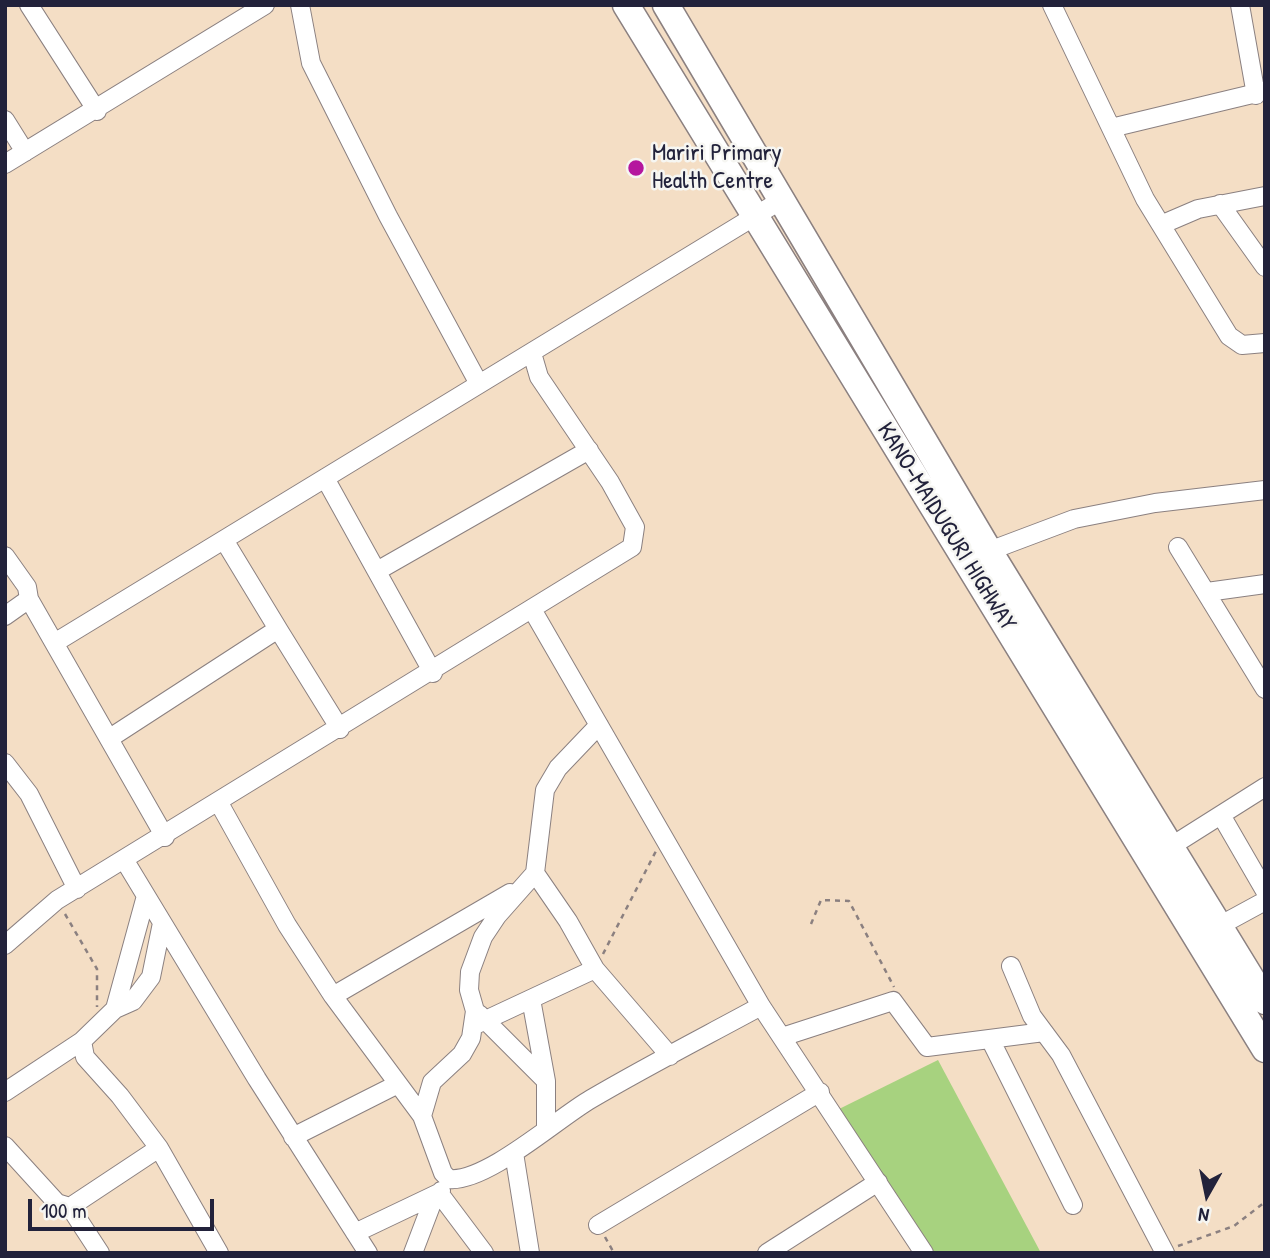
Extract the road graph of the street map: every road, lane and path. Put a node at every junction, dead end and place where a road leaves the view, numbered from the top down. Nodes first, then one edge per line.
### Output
1 (29, 5) edge
2 (265, 5) edge
3 (300, 5) edge
4 (626, 5) edge
5 (666, 5) edge
6 (1052, 5) edge
7 (1240, 5) edge
8 (1261, 93) edge
9 (97, 111) junction
10 (5, 120) edge
11 (1111, 128) junction
12 (26, 152) junction
13 (5, 164) edge
14 (1265, 196) edge
15 (783, 199) junction
16 (1220, 204) junction
17 (754, 215) junction
18 (1163, 224) junction
19 (1265, 267) edge
20 (1265, 343) edge
21 (532, 353) junction
22 (479, 384) junction
23 (589, 450) junction
24 (325, 478) junction
25 (1265, 490) edge
26 (224, 540) junction
27 (1178, 547) dead end
28 (989, 551) junction
29 (5, 556) edge
30 (377, 571) junction
31 (1265, 584) edge
32 (1206, 592) junction
33 (29, 599) junction
34 (533, 611) junction
35 (5, 616) edge
36 (278, 629) junction
37 (56, 642) junction
38 (433, 673) junction
39 (1265, 689) edge
40 (599, 726) junction
41 (340, 729) junction
42 (110, 738) junction
43 (5, 763) edge
44 (1265, 787) edge
45 (219, 803) junction
46 (1221, 815) junction
47 (663, 836) junction
48 (165, 837) junction
49 (1170, 847) junction
50 (125, 860) junction
51 (530, 878) junction
52 (77, 888) junction
53 (1265, 891) edge
54 (146, 896) junction
55 (57, 900) junction
56 (1265, 901) edge
57 (162, 923) junction
58 (811, 924) dead end
59 (1219, 926) junction
60 (5, 945) edge
61 (1011, 966) dead end
62 (595, 969) junction
63 (333, 996) junction
64 (531, 999) junction
65 (893, 1001) junction
66 (1265, 1001) edge
67 (761, 1006) junction
68 (115, 1009) junction
69 (478, 1019) junction
70 (97, 1024) junction
71 (1044, 1032) junction
72 (782, 1037) junction
73 (990, 1038) junction
74 (82, 1041) junction
75 (1265, 1049) edge
76 (670, 1056) junction
77 (546, 1081) junction
78 (397, 1084) junction
79 (5, 1092) edge
80 (820, 1092) junction
81 (422, 1116) junction
82 (546, 1130) junction
83 (293, 1137) junction
84 (5, 1146) edge
85 (159, 1149) junction
86 (513, 1153) junction
87 (878, 1182) junction
88 (444, 1186) junction
89 (1265, 1202) edge
90 (1073, 1205) dead end
91 (70, 1208) junction
92 (598, 1224) dead end
93 (355, 1233) junction
94 (772, 1251) edge
95 (1165, 1252) edge
96 (100, 1253) edge
97 (219, 1253) edge
98 (368, 1253) edge
99 (413, 1253) edge
100 (484, 1253) edge
101 (530, 1253) edge
102 (924, 1253) edge

1 - 9 street
2 - 9 street
3 - 22 street
4 - 17 highway, KANO-MAIDUGURI HIGHWAY
5 - 15 highway, KANO-MAIDUGURI HIGHWAY
6 - 11 street
7 - 8 street
8 - 11 street
9 - 12 street
10 - 12 street
11 - 18 street
12 - 13 street
14 - 16 street
15 - 17 street
15 - 28 highway, KANO-MAIDUGURI HIGHWAY
16 - 18 street
16 - 19 street
17 - 21 street
17 - 75 highway, KANO-MAIDUGURI HIGHWAY
18 - 20 street
21 - 22 street
21 - 23 street
22 - 24 street
23 - 30 street
23 - 34 street
24 - 26 street
24 - 30 street
25 - 28 street
26 - 36 street
26 - 37 street
27 - 32 street
28 - 49 highway, KANO-MAIDUGURI HIGHWAY
29 - 33 street
30 - 38 street
31 - 32 street
32 - 39 street
33 - 35 street
33 - 37 street
34 - 38 street
34 - 40 street
36 - 41 street
36 - 42 street
37 - 42 street
38 - 41 street
40 - 47 street
40 - 51 street
41 - 45 street
42 - 48 street
43 - 52 street
44 - 46 street
45 - 48 street
45 - 63 street
46 - 49 street
46 - 53 street
47 - 62 path
47 - 67 street
48 - 50 street
49 - 59 highway, KANO-MAIDUGURI HIGHWAY
50 - 52 street
50 - 54 street
51 - 62 street
51 - 63 street
51 - 69 street
52 - 55 street
54 - 57 street
54 - 68 street
55 - 60 street
55 - 70 path
56 - 59 street
57 - 68 street
57 - 83 street
58 - 65 path
59 - 66 highway, KANO-MAIDUGURI HIGHWAY
61 - 71 street
62 - 64 street
62 - 76 street
63 - 78 street
64 - 69 street
64 - 77 street
65 - 72 street
65 - 73 street
67 - 72 street
67 - 76 street
68 - 70 street
69 - 77 street
69 - 81 street
70 - 74 street
71 - 73 street
71 - 95 street
72 - 80 street
73 - 90 street
74 - 79 street
74 - 85 street
76 - 82 street
77 - 82 street
78 - 81 street
78 - 83 street
80 - 87 street
80 - 92 street
81 - 88 street
82 - 86 street
83 - 93 street
84 - 91 street
85 - 91 street
85 - 97 street
86 - 88 street
86 - 101 street
87 - 94 street
87 - 102 street
88 - 93 street
88 - 99 street
88 - 100 street
89 - 95 path
91 - 96 street
93 - 98 street

